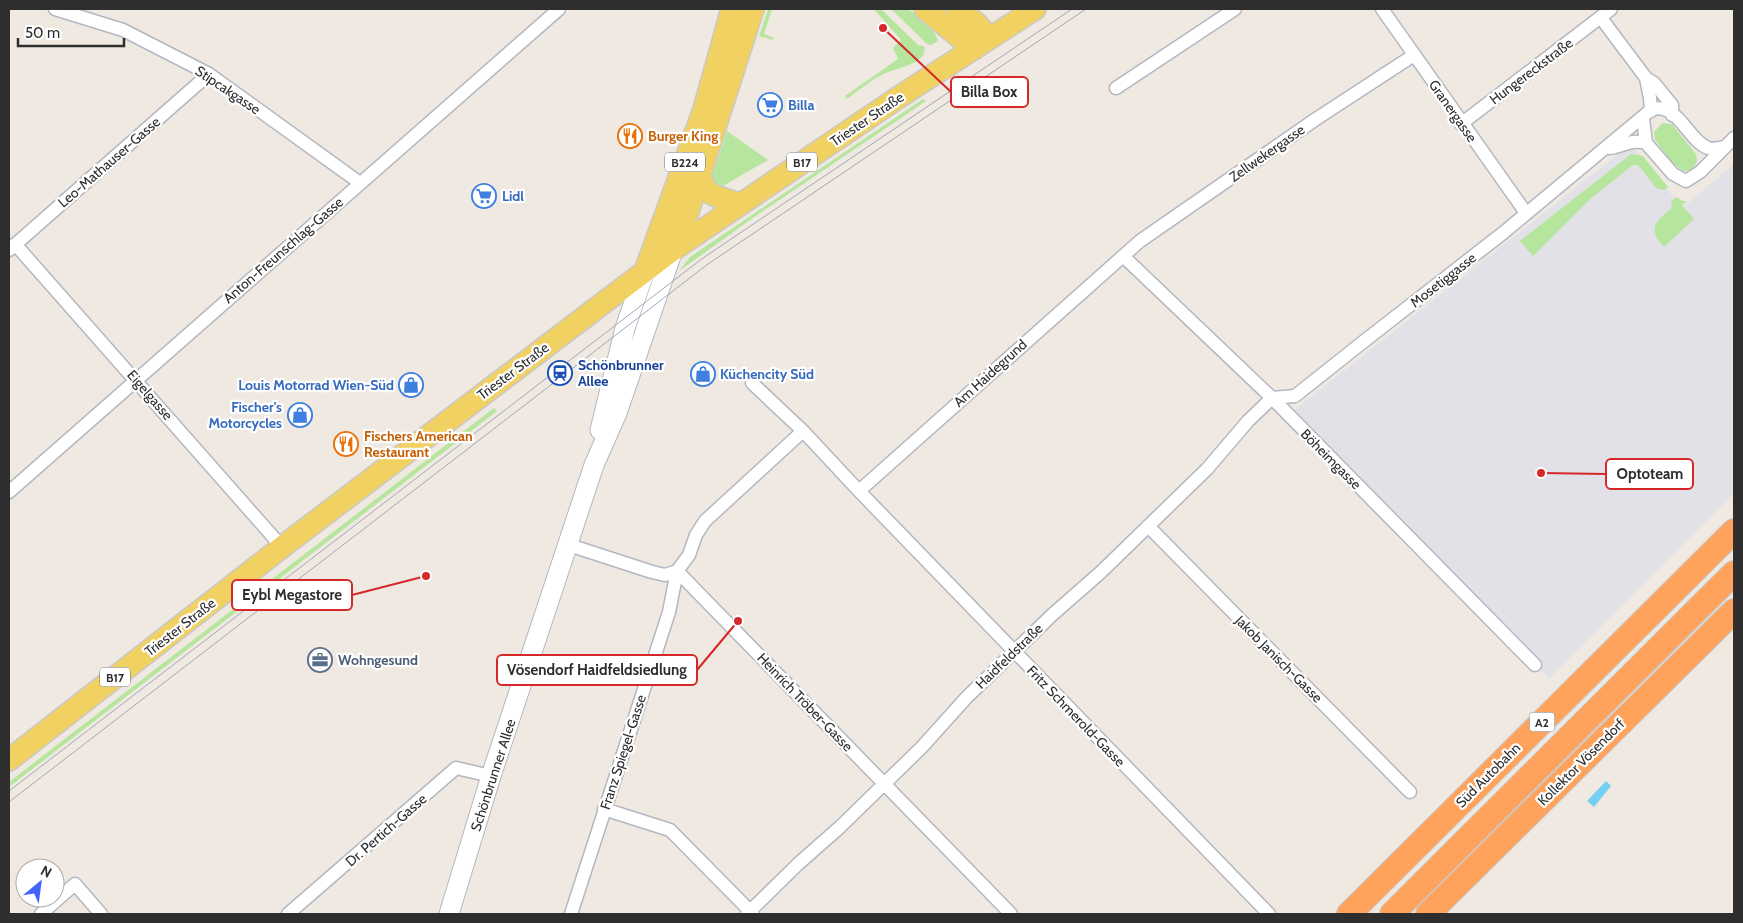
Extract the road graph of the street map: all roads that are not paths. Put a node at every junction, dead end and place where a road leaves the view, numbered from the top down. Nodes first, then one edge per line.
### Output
1 (55, 9) edge
2 (558, 9) edge
3 (732, 9) edge
4 (753, 9) edge
5 (925, 9) edge
6 (957, 9) edge
7 (1035, 9) edge
8 (1235, 9) edge
9 (1382, 9) edge
10 (1611, 9) edge
11 (1601, 18) junction
12 (982, 43) junction
13 (1414, 55) junction
14 (209, 74) junction
15 (1646, 78) junction
16 (1116, 88) dead end
17 (1647, 115) junction
18 (1672, 115) junction
19 (1462, 124) junction
20 (1734, 138) edge
21 (1646, 143) junction
22 (1724, 147) junction
23 (1608, 148) junction
24 (700, 176) junction
25 (360, 183) junction
26 (740, 204) junction
27 (1526, 213) junction
28 (12, 247) edge
29 (673, 250) junction
30 (1123, 256) junction
31 (645, 271) junction
32 (137, 380) junction
33 (752, 383) dead end
34 (1272, 398) junction
35 (802, 431) junction
36 (594, 465) junction
37 (859, 491) junction
38 (9, 492) edge
39 (1148, 526) junction
40 (1734, 530) edge
41 (569, 545) junction
42 (282, 547) junction
43 (676, 571) junction
44 (1734, 573) edge
45 (1734, 611) edge
46 (1014, 652) junction
47 (1536, 665) dead end
48 (9, 760) edge
49 (491, 776) junction
50 (884, 784) junction
51 (1410, 792) dead end
52 (604, 809) junction
53 (750, 913) edge
54 (41, 914) edge
55 (101, 914) edge
56 (288, 914) edge
57 (450, 914) edge
58 (571, 914) edge
59 (1011, 914) edge
60 (1269, 914) edge
61 (1349, 914) edge
62 (1392, 914) edge
63 (1428, 914) edge

1 - 14 street, Stipcakgasse
2 - 25 street, Anton-Freunschlag-Gasse
3 - 31 main road, B224
4 - 24 main road, B224
5 - 12 main road
6 - 12 main road
7 - 12 main road, Triester Straße / B17
8 - 16 street
9 - 13 street, Granergasse
10 - 11 street, Hungereckstraße
11 - 15 street
11 - 19 street, Hungereckstraße
12 - 26 main road, Triester Straße / B17
13 - 19 street, Granergasse
13 - 30 street, Zellwekergasse
14 - 25 street, Stipcakgasse
14 - 28 street, Leo-Mathauser-Gasse
15 - 17 street
15 - 18 street
17 - 18 street
17 - 21 street
17 - 23 street, Mosetiggasse
18 - 22 street
19 - 27 street, Granergasse
20 - 22 street
21 - 22 street
21 - 23 street, Mosetiggasse
23 - 27 street, Mosetiggasse
24 - 26 main road
24 - 29 main road, B224
25 - 32 street, Anton-Freunschlag-Gasse
26 - 29 main road, Triester Straße / B17
27 - 34 street, Mosetiggasse
28 - 32 street, Eigelgasse
29 - 31 main road, Triester Straße / B17
29 - 36 main road
30 - 34 street, Böheimgasse
30 - 37 street, Am Haidegrund
31 - 36 main road
31 - 42 main road, Triester Straße / B17
32 - 38 street, Anton-Freunschlag-Gasse
32 - 42 street, Eigelgasse
33 - 35 street, Fritz Schmerold-Gasse
34 - 39 street, Haidfeldstraße
34 - 47 street, Böheimgasse
35 - 37 street, Fritz Schmerold-Gasse
35 - 43 street, Franz Spiegel-Gasse
36 - 41 main road, Schönbrunner Allee
37 - 46 street, Fritz Schmerold-Gasse
39 - 46 street, Haidfeldstraße
39 - 51 street, Jakob Janisch-Gasse
40 - 61 highway, Süd Autobahn / A2
41 - 43 street
41 - 49 main road, Schönbrunner Allee
42 - 48 main road, Triester Straße / B17
43 - 50 street, Heinrich Tröber-Gasse
43 - 52 street, Franz Spiegel-Gasse
44 - 62 highway, A2
45 - 63 highway, Kollektor Vösendorf
46 - 50 street, Haidfeldstraße
46 - 60 street, Fritz Schmerold-Gasse
49 - 56 street, Dr. Pertich-Gasse
49 - 57 main road, Schönbrunner Allee
50 - 53 street, Haidfeldstraße
50 - 59 street, Heinrich Tröber-Gasse
52 - 53 street
52 - 58 street, Franz Spiegel-Gasse
54 - 55 street

